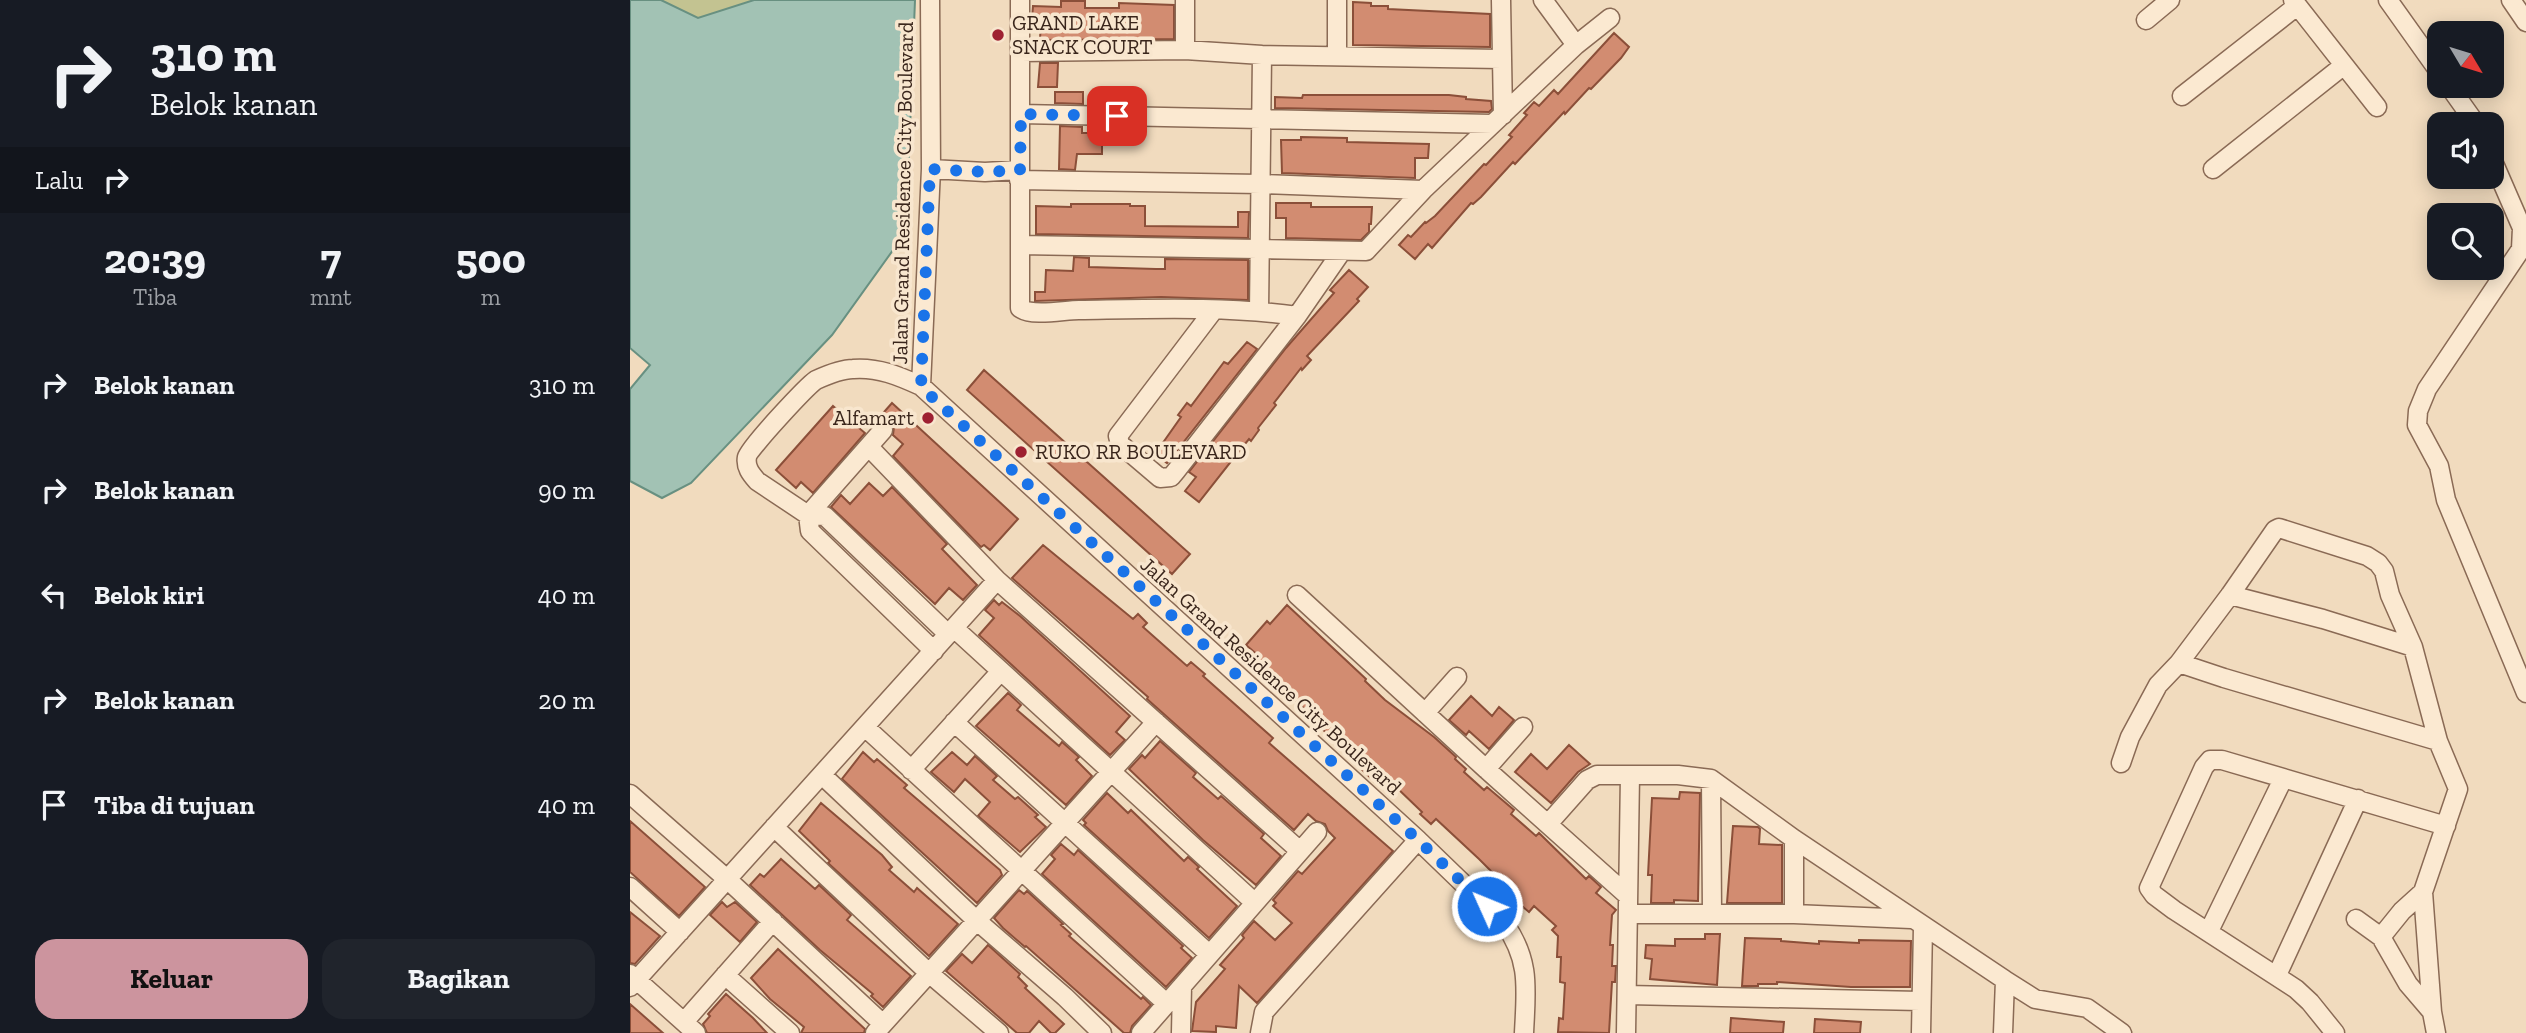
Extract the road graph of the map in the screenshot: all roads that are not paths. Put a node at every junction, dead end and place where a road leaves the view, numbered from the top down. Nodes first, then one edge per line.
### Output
1 (930, 0) edge
2 (1020, 0) edge
3 (1185, 0) edge
4 (1337, 0) edge
5 (1501, 0) edge
6 (1544, 0) edge
7 (2170, 0) edge
8 (2388, 0) edge
9 (2511, 0) edge
10 (2295, 3) edge
11 (1610, 18) dead end
12 (2146, 20) dead end
13 (2526, 22) edge
14 (1576, 46) junction
15 (1185, 50) junction
16 (1021, 52) junction
17 (1262, 55) junction
18 (1337, 55) junction
19 (2427, 55) edge
20 (1501, 59) junction
21 (2343, 66) junction
22 (2182, 96) dead end
23 (2377, 107) dead end
24 (1021, 114) junction
25 (1259, 118) junction
26 (1498, 120) junction
27 (930, 169) junction
28 (2213, 169) dead end
29 (1019, 175) junction
30 (1260, 184) junction
31 (2504, 187) edge
32 (1423, 190) junction
33 (1020, 245) junction
34 (1259, 248) junction
35 (1342, 251) junction
36 (1213, 311) junction
37 (1259, 311) junction
38 (1297, 316) junction
39 (921, 387) junction
40 (883, 430) dead end
41 (869, 447) junction
42 (808, 514) junction
43 (997, 580) junction
44 (1297, 595) dead end
45 (2230, 595) junction
46 (951, 631) junction
47 (2413, 647) junction
48 (934, 651) junction
49 (2179, 663) junction
50 (1001, 671) junction
51 (1457, 677) dead end
52 (2526, 693) edge
53 (1425, 713) junction
54 (954, 722) junction
55 (1156, 722) junction
56 (865, 727) junction
57 (1523, 727) dead end
58 (2438, 741) junction
59 (2121, 763) dead end
60 (1486, 769) junction
61 (911, 770) junction
62 (1111, 773) junction
63 (822, 775) junction
64 (1630, 775) junction
65 (1711, 779) junction
66 (2283, 779) junction
67 (630, 794) edge
68 (2358, 799) junction
69 (1066, 822) junction
70 (1548, 824) junction
71 (2446, 826) junction
72 (774, 827) junction
73 (1317, 832) dead end
74 (1794, 839) junction
75 (1418, 840) junction
76 (1300, 851) junction
77 (1022, 870) junction
78 (728, 880) junction
79 (630, 887) edge
80 (2423, 892) junction
81 (1627, 895) junction
82 (1254, 902) junction
83 (1712, 913) junction
84 (1628, 914) junction
85 (1794, 914) junction
86 (2356, 919) dead end
87 (976, 920) junction
88 (773, 922) junction
89 (1918, 923) junction
90 (2209, 931) junction
91 (680, 932) junction
92 (2381, 937) junction
93 (1209, 954) junction
94 (930, 974) junction
95 (725, 975) junction
96 (2277, 975) junction
97 (632, 980) edge
98 (2004, 981) junction
99 (1182, 986) junction
100 (1627, 995) junction
101 (1920, 1001) junction
102 (1166, 1003) junction
103 (2432, 1012) junction
104 (690, 1028) edge
105 (879, 1028) edge
106 (790, 1033) edge
107 (999, 1033) edge
108 (1102, 1033) edge
109 (1141, 1033) edge
110 (1181, 1033) edge
111 (1260, 1033) edge
112 (1524, 1033) edge
113 (1626, 1033) edge
114 (1921, 1033) edge
115 (2003, 1033) edge
116 (2122, 1033) edge
117 (2335, 1033) edge
118 (2436, 1033) edge

1 - 27 street, Jalan Grand Residence City Boulevard
2 - 16 street
3 - 15 street
4 - 18 street
5 - 20 street
6 - 14 street
7 - 12 street
8 - 19 street
9 - 13 street
10 - 21 street
10 - 22 street
11 - 14 street
14 - 26 street
15 - 16 street
15 - 17 street
16 - 24 street
17 - 18 street
17 - 25 street
18 - 20 street
20 - 26 street
21 - 23 street
21 - 28 street
24 - 25 street
24 - 29 street
25 - 26 street
25 - 30 street
26 - 32 street
27 - 29 street
27 - 39 street, Jalan Grand Residence City Boulevard
29 - 30 street
29 - 33 street
30 - 32 street
30 - 34 street
31 - 52 street
32 - 35 street
33 - 34 street
33 - 36 street
34 - 35 street
34 - 37 street
35 - 38 street
36 - 37 street
36 - 38 street
37 - 38 street
39 - 42 street, Jalan Grand Residence City Boulevard
39 - 75 street, Jalan Grand Residence City Boulevard
40 - 41 street
41 - 42 street
41 - 43 street
42 - 46 street
42 - 48 street
43 - 46 street
43 - 55 street
44 - 53 street
45 - 47 street
45 - 47 street
45 - 49 street
46 - 48 street
46 - 50 street
47 - 58 street
48 - 56 street
49 - 58 street
49 - 59 street
50 - 54 street
50 - 62 street
51 - 53 street
53 - 60 street
54 - 61 street
54 - 69 street
55 - 62 street
55 - 76 street
56 - 61 street
56 - 63 street
57 - 60 street
58 - 71 street
60 - 70 street
61 - 77 street
62 - 69 street
62 - 82 street
63 - 72 street
63 - 87 street
64 - 65 street
64 - 70 street
64 - 81 street
65 - 74 street
65 - 83 street
66 - 68 street
66 - 90 street
66 - 90 street
67 - 78 street
68 - 71 street
68 - 96 street
69 - 77 street
69 - 93 street
70 - 81 street
71 - 80 street
72 - 78 street
72 - 94 street
73 - 76 street
74 - 85 street
74 - 89 street
75 - 111 street
75 - 112 street, Jalan Grand Residence City Boulevard
76 - 82 street
77 - 87 street
77 - 102 street
78 - 88 street
78 - 91 street
79 - 91 street
80 - 92 street
80 - 103 street
81 - 84 street
82 - 93 street
83 - 84 street
83 - 85 street
84 - 100 street
85 - 89 street
86 - 92 street
87 - 94 street
87 - 108 street
88 - 95 street
88 - 105 street
89 - 98 street
89 - 101 street
90 - 96 street
91 - 97 street
92 - 103 street
93 - 99 street
94 - 105 street
94 - 107 street
95 - 104 street
95 - 106 street
96 - 117 street
97 - 104 street
98 - 115 street
98 - 116 street
99 - 102 street
99 - 110 street
100 - 101 street
100 - 113 street
101 - 114 street
102 - 109 street
103 - 118 street

